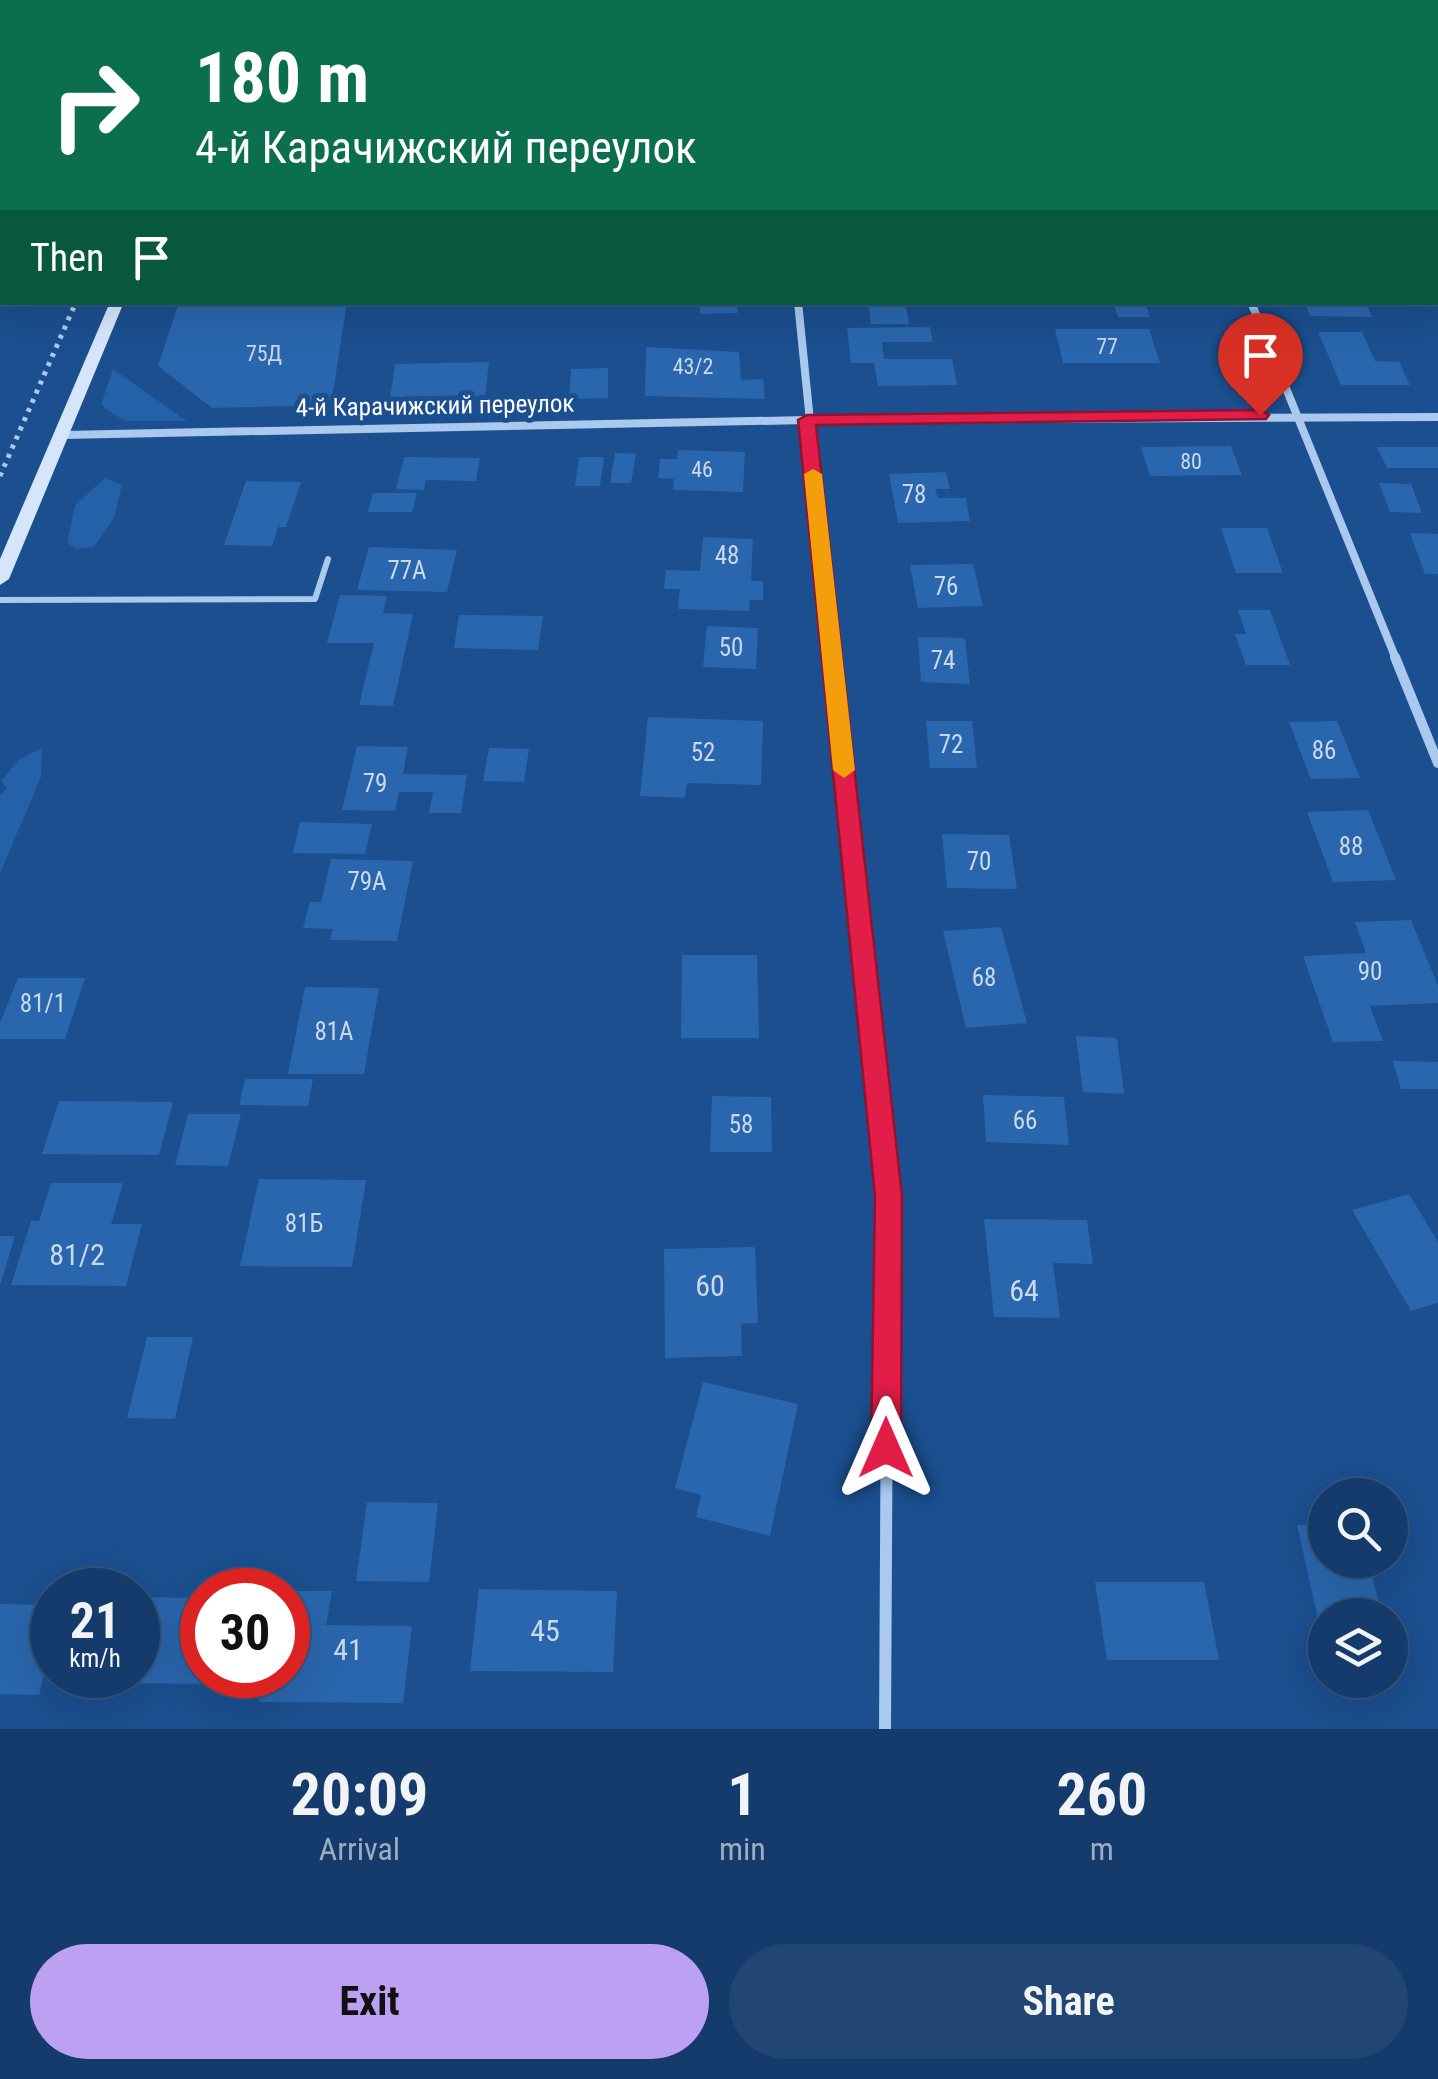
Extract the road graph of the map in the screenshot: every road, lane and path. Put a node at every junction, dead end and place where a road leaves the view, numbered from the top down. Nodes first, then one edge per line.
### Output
1 (75, 305) edge
2 (116, 305) edge
3 (798, 305) edge
4 (1253, 305) edge
5 (1298, 415) junction
6 (1438, 417) edge
7 (807, 420) junction
8 (64, 435) junction
9 (0, 476) edge
10 (328, 559) dead end
11 (0, 579) edge
12 (0, 600) edge
13 (1438, 763) edge
14 (885, 1729) edge

1 - 9 path
2 - 8 street
3 - 7 street
4 - 5 street
5 - 6 street, 4-й Карачижский переулок
5 - 7 street, 4-й Карачижский переулок
5 - 13 street
7 - 8 street, 4-й Карачижский переулок
7 - 14 street
8 - 11 street
10 - 12 lane

